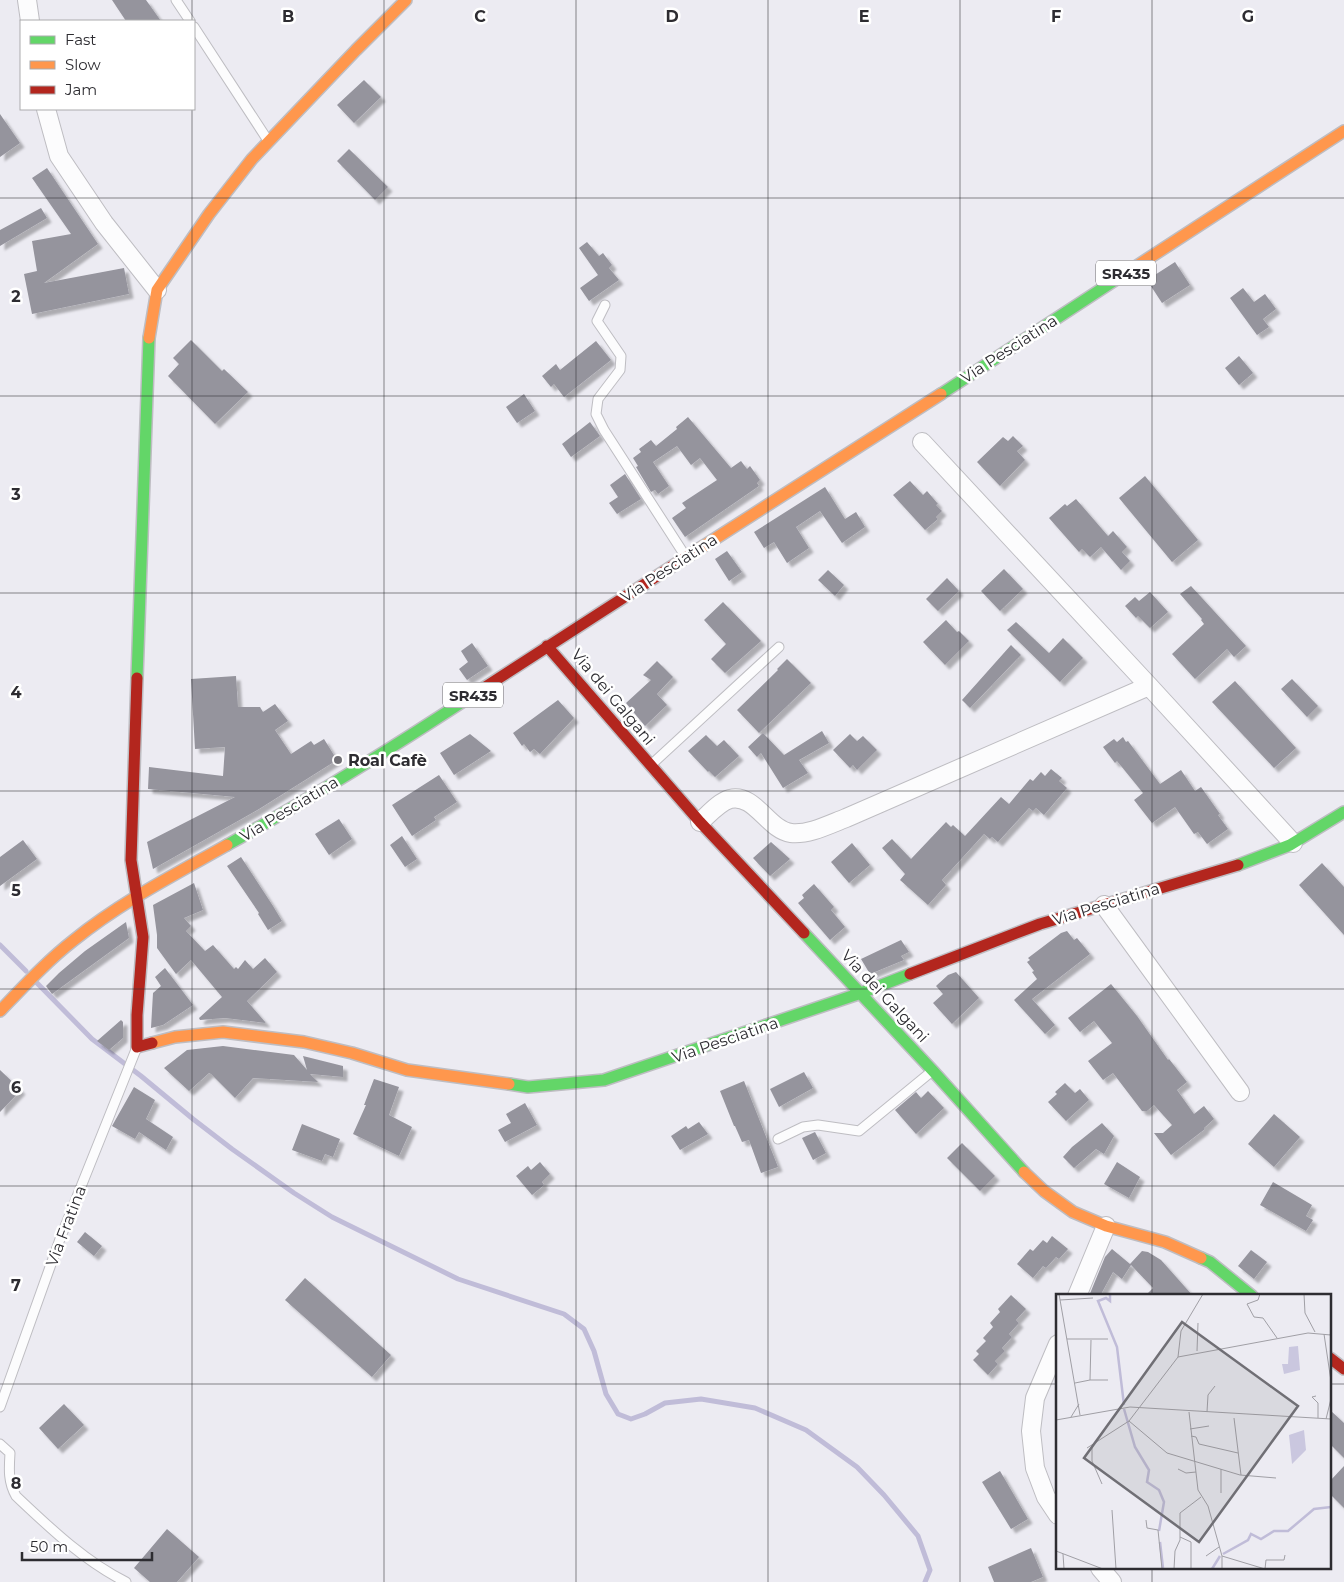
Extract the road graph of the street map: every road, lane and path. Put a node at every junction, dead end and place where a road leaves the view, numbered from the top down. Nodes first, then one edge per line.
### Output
1 (27, 0) edge
2 (176, 0) edge
3 (406, 0) edge
4 (30, 20) edge
5 (189, 20) edge
6 (195, 29) edge
7 (46, 110) edge
8 (1344, 131) edge
9 (269, 141) junction
10 (158, 290) junction
11 (605, 306) dead end
12 (922, 442) dead end
13 (686, 557) junction
14 (548, 646) junction
15 (779, 647) dead end
16 (1149, 686) junction
17 (650, 766) junction
18 (1344, 812) edge
19 (700, 822) junction
20 (1293, 843) junction
21 (136, 896) junction
22 (1104, 905) junction
23 (861, 993) junction
24 (0, 1011) edge
25 (137, 1047) junction
26 (933, 1071) junction
27 (1240, 1092) dead end
28 (778, 1139) dead end
29 (1106, 1226) junction
30 (1078, 1294) edge
31 (1250, 1294) edge
32 (1056, 1349) edge
33 (1332, 1360) edge
34 (1344, 1369) edge
35 (0, 1407) edge
36 (0, 1444) edge
37 (1056, 1513) edge
38 (1102, 1570) edge
39 (126, 1582) edge
40 (1112, 1582) edge

1 - 4 street
2 - 5 lane
3 - 9 street
6 - 9 lane
7 - 10 street
8 - 13 street, Via Pesciatina / SR435
9 - 10 street
10 - 21 street
11 - 13 lane
12 - 16 street
13 - 14 street, Via Pesciatina / SR435
14 - 17 street, Via dei Galgani
14 - 21 street, Via Pesciatina / SR435
15 - 17 lane
16 - 19 street
16 - 20 street
17 - 19 street, Via dei Galgani
18 - 20 street, Via Pesciatina
19 - 23 street, Via dei Galgani
20 - 22 street, Via Pesciatina
21 - 24 street, Via Pesciatina / SR435
21 - 25 street
22 - 23 street, Via Pesciatina
22 - 27 street
23 - 25 street, Via Pesciatina
23 - 26 street, Via dei Galgani
25 - 35 lane, Via Fratina
26 - 28 lane
26 - 29 street, Via dei Galgani
29 - 30 street
29 - 31 street, Via dei Galgani
32 - 37 street
33 - 34 street
36 - 39 lane
38 - 40 street

